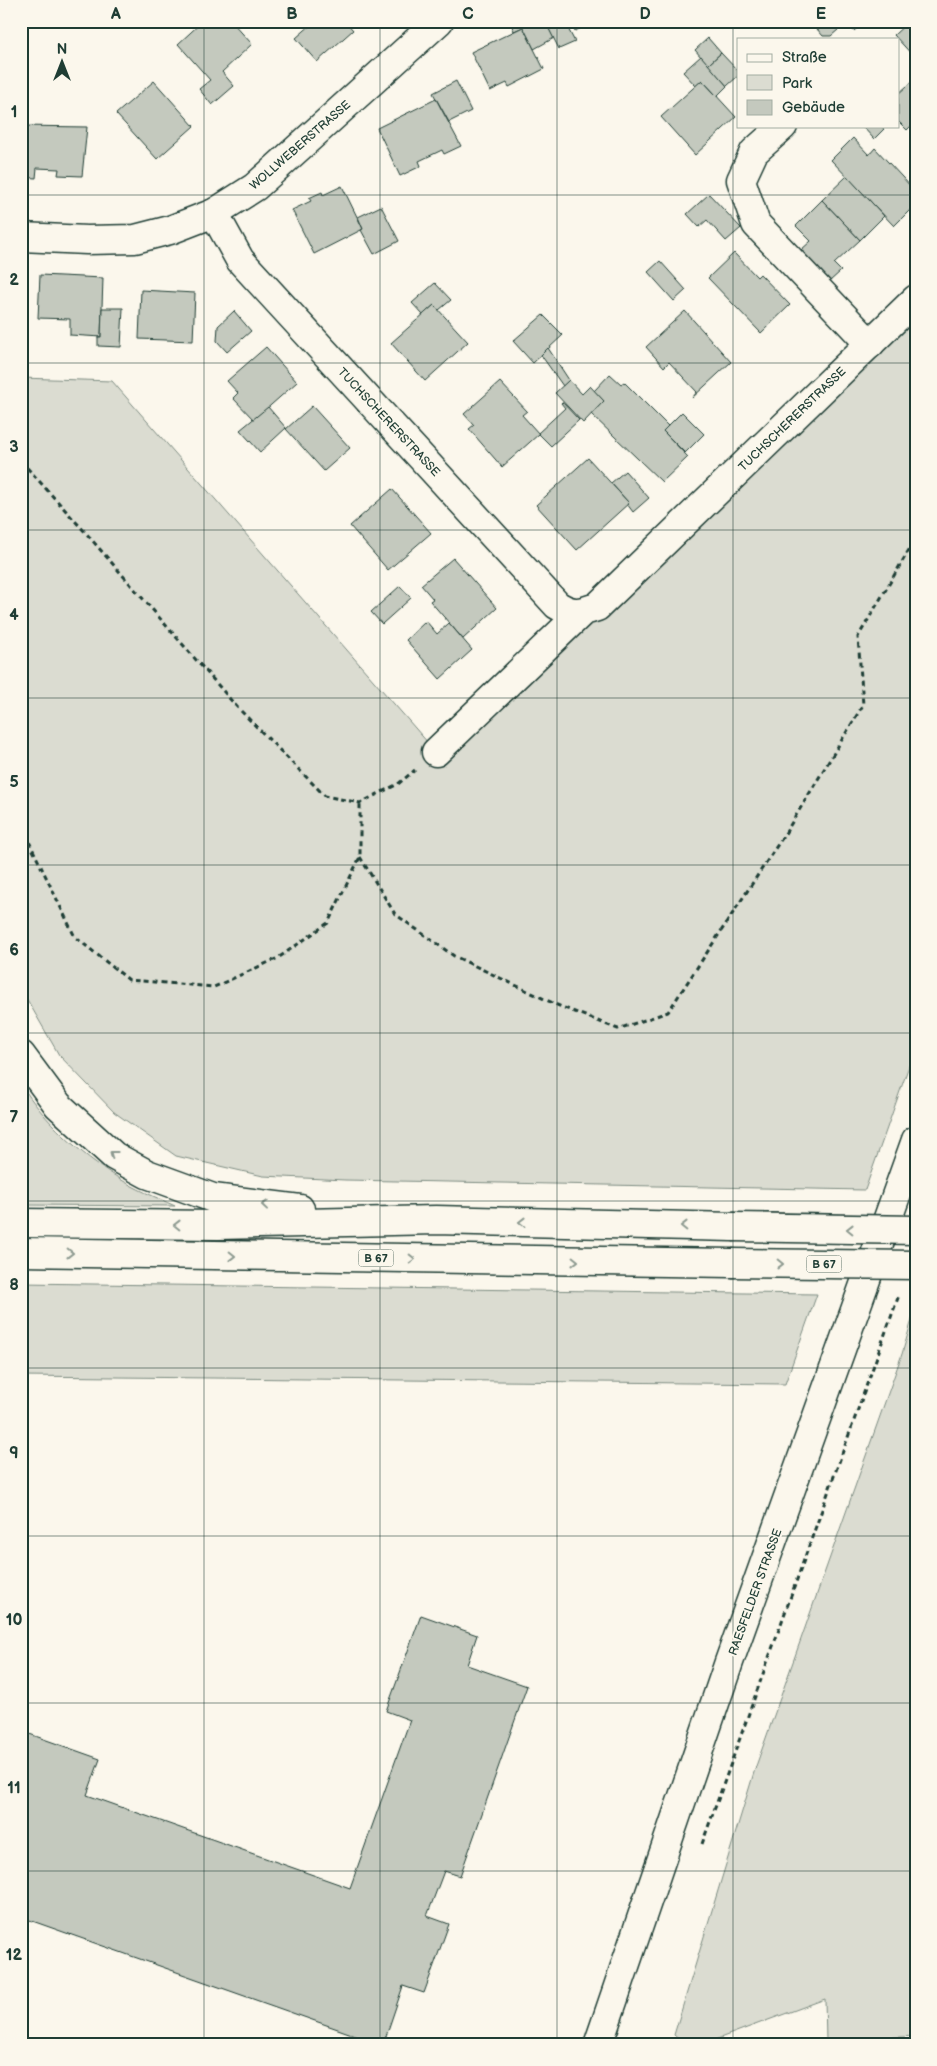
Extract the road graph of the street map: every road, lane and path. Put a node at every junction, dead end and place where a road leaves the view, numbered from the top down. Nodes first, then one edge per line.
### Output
1 (439, 21) edge
2 (781, 128) edge
3 (214, 213) junction
4 (21, 238) edge
5 (916, 299) edge
6 (870, 344) junction
7 (21, 461) edge
8 (916, 538) edge
9 (582, 612) junction
10 (436, 752) joint
11 (360, 803) junction
12 (21, 825) edge
13 (360, 857) junction
14 (21, 1055) edge
15 (916, 1140) edge
16 (436, 1220) junction
17 (21, 1223) edge
18 (916, 1230) edge
19 (21, 1252) edge
20 (909, 1276) edge
21 (699, 1851) dead end
22 (598, 2045) edge

1 - 3 main road, WOLLWEBERSTRASSE
2 - 6 main road
3 - 4 main road, WOLLWEBERSTRASSE
3 - 9 main road, TUCHSCHERERSTRASSE
5 - 6 main road, TUCHSCHERERSTRASSE
6 - 9 main road, TUCHSCHERERSTRASSE
7 - 11 path
8 - 13 path
9 - 10 main road, TUCHSCHERERSTRASSE
10 - 11 path
11 - 13 path
12 - 13 path
16 -> 14 main road
15 - 22 main road, RAESFELDER STRASSE
16 -> 17 main road
18 -> 16 main road, bridge
19 -> 20 main road, B 67, bridge
20 - 21 path

